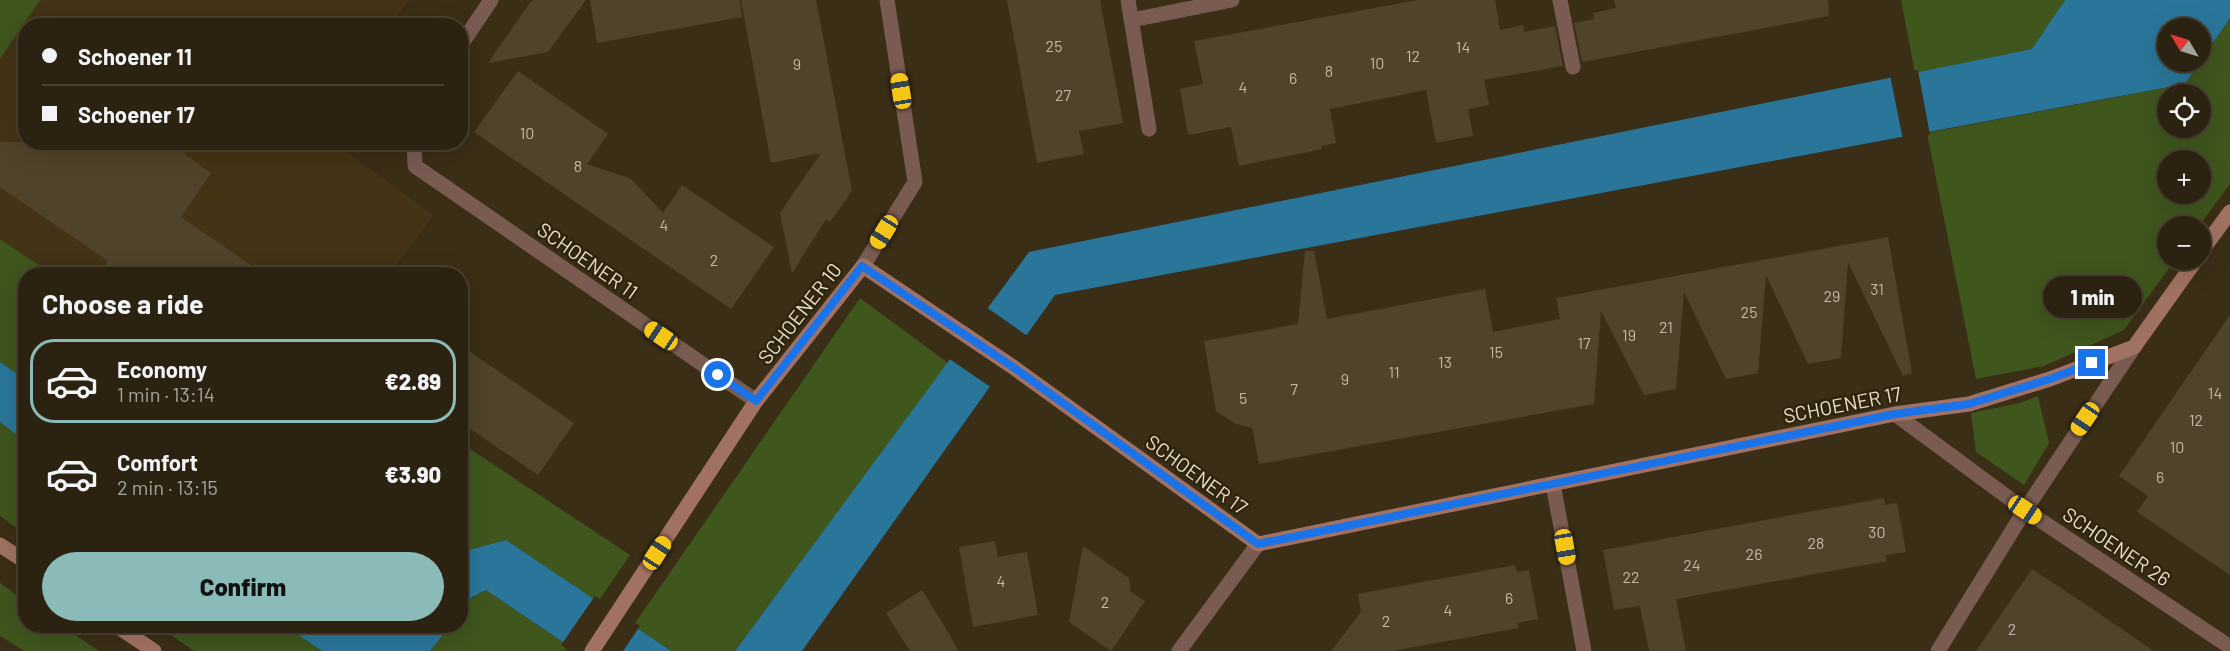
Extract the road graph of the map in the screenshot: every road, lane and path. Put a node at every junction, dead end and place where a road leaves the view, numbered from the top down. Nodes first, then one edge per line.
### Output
1 (491, 0) edge
2 (887, 0) edge
3 (1128, 0) edge
4 (1232, 0) edge
5 (1560, 0) edge
6 (1197, 3) edge
7 (1132, 20) junction
8 (468, 34) edge
9 (1573, 67) dead end
10 (1149, 129) dead end
11 (414, 150) edge
12 (2230, 212) edge
13 (2211, 238) edge
14 (862, 266) junction
15 (2189, 270) edge
16 (2134, 347) junction
17 (756, 401) junction
18 (1895, 414) junction
19 (1553, 484) junction
20 (2025, 510) junction
21 (1258, 544) junction
22 (0, 545) edge
23 (18, 557) edge
24 (127, 633) edge
25 (2230, 647) edge
26 (154, 651) edge
27 (592, 651) edge
28 (1179, 651) edge
29 (1584, 651) edge
30 (1938, 651) edge

1 - 8 street
2 - 14 street, SCHOENER 10
3 - 7 street
4 - 6 street
5 - 9 street
6 - 7 street
7 - 10 street
11 - 17 street, SCHOENER 11
12 - 13 street
14 - 17 street, SCHOENER 10
14 - 21 street, SCHOENER 17
15 - 16 street
16 - 18 street, SCHOENER 17
16 - 20 street
17 - 27 street, SCHOENER 10
18 - 19 street, SCHOENER 17
18 - 20 street, SCHOENER 26
19 - 21 street, SCHOENER 17
19 - 29 street
20 - 25 street, SCHOENER 26
20 - 30 street
21 - 28 street
22 - 23 street
24 - 26 street

